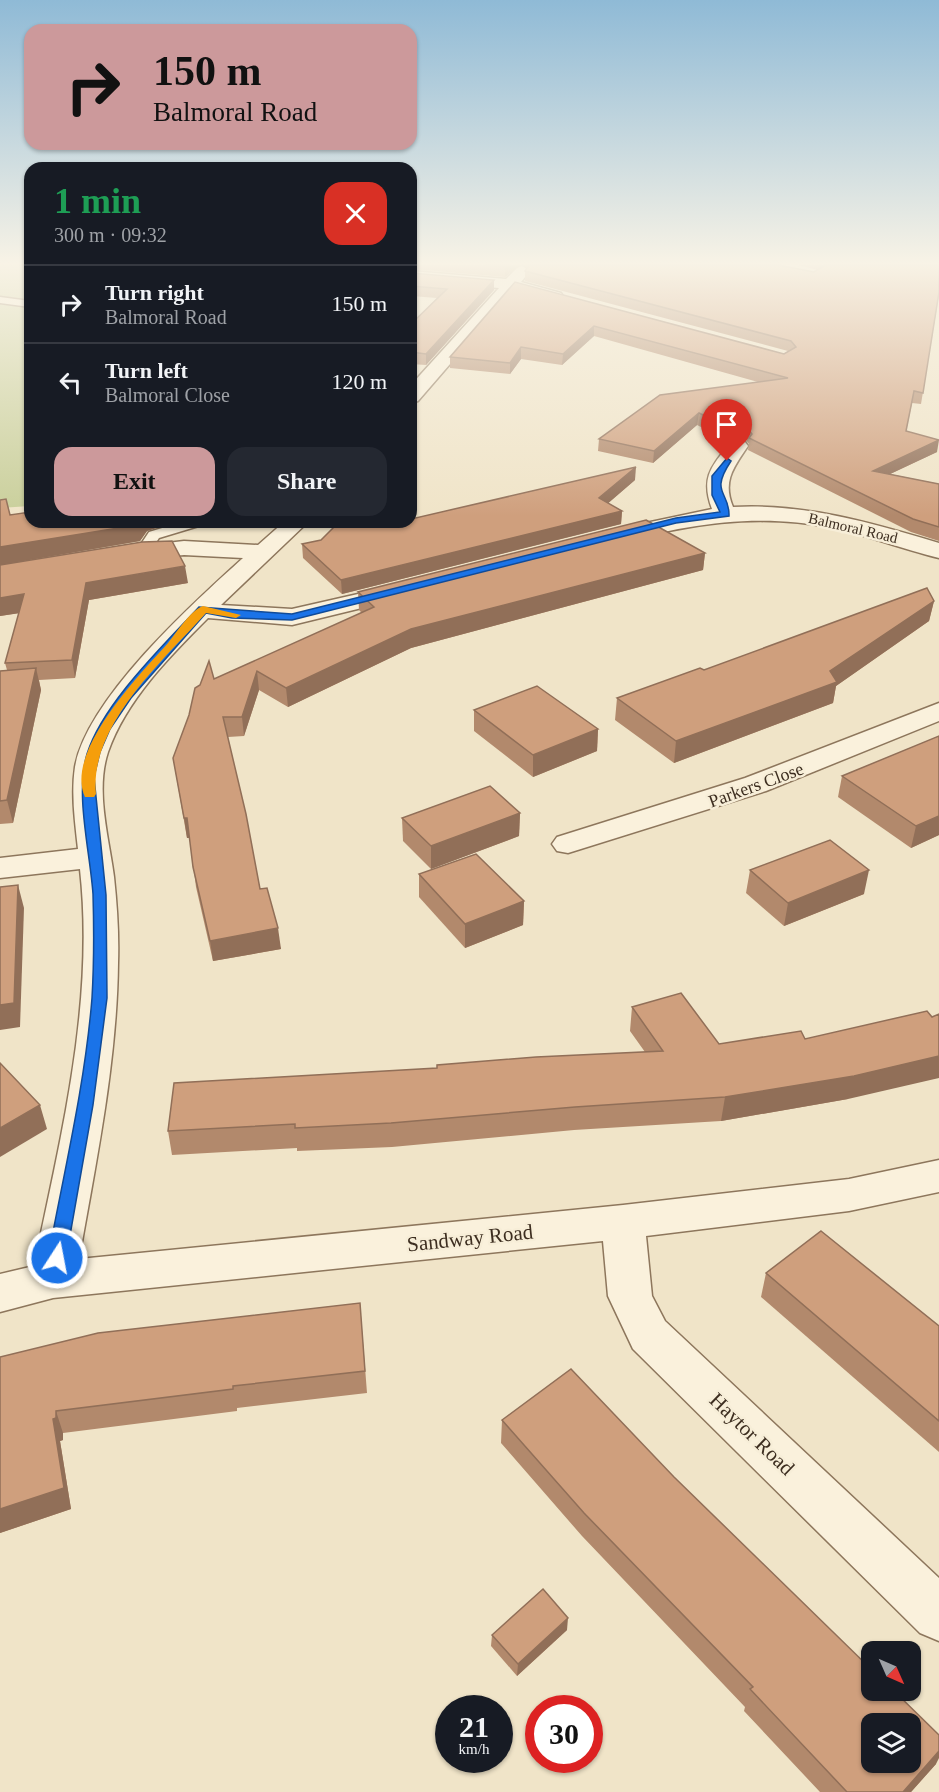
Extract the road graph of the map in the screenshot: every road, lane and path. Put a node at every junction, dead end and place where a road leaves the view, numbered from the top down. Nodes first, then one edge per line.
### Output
1 (454, 349) edge
2 (417, 390) edge
3 (738, 446) dead end
4 (725, 514) junction
5 (177, 528) edge
6 (290, 528) edge
7 (585, 544) edge
8 (144, 550) junction
9 (939, 550) edge
10 (264, 552) junction
11 (111, 556) edge
12 (425, 585) edge
13 (203, 610) junction
14 (939, 711) edge
15 (568, 844) dead end
16 (96, 857) junction
17 (0, 868) edge
18 (939, 1176) edge
19 (623, 1222) junction
20 (53, 1280) junction
21 (0, 1293) edge
22 (939, 1614) edge

1 - 2 street
3 - 4 street
4 - 7 street, Balmoral Road
4 - 9 street, Balmoral Road
5 - 8 lane
6 - 10 street
8 - 10 street
8 - 11 street
10 - 13 street
12 - 13 street
13 - 16 street
14 - 15 street, Parkers Close
16 - 17 street
16 - 20 street
18 - 19 street, Sandway Road
19 - 20 street, Sandway Road
19 - 22 street, Haytor Road
20 - 21 street, Sandway Road

